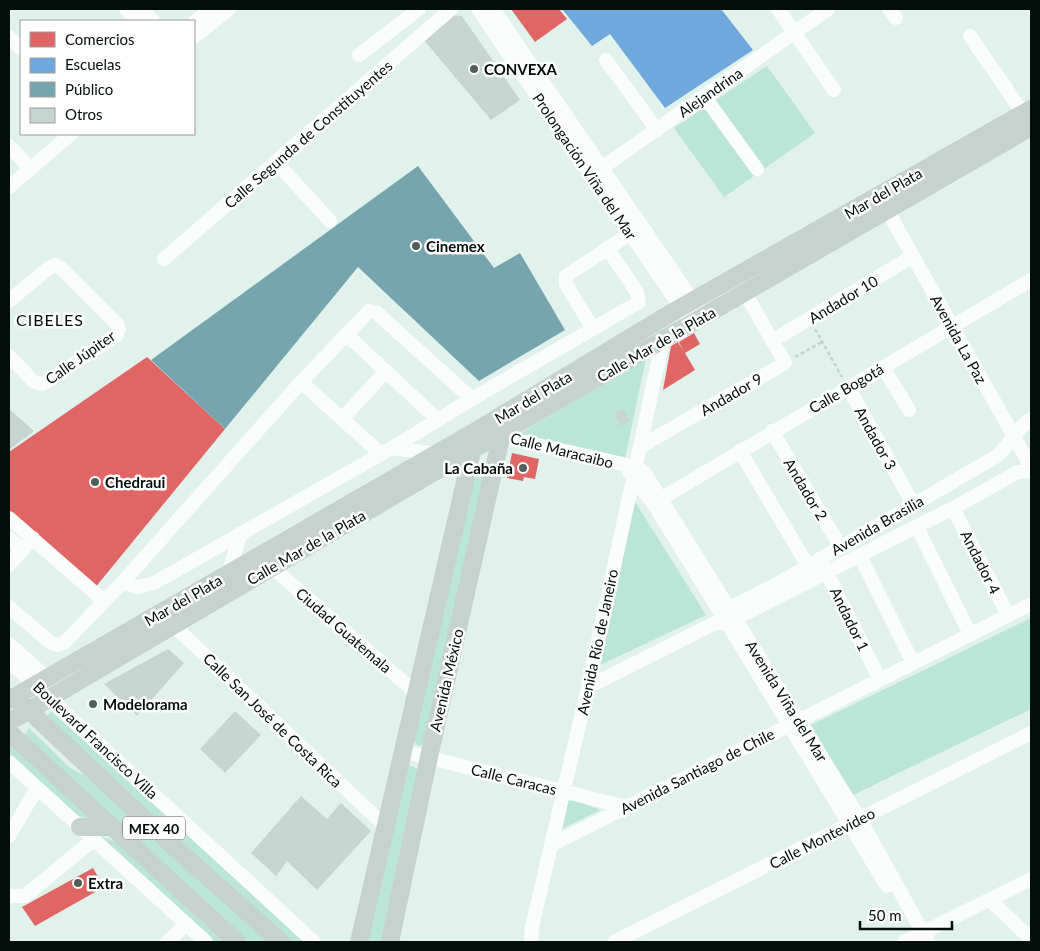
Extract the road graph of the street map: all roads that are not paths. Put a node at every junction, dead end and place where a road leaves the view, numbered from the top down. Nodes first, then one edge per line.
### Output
1 (126, 9) edge
2 (142, 9) edge
3 (211, 9) edge
4 (229, 9) edge
5 (419, 9) edge
6 (428, 9) edge
7 (478, 9) edge
8 (493, 9) edge
9 (778, 9) edge
10 (828, 9) edge
11 (446, 13) edge
12 (136, 20) edge
13 (152, 20) edge
14 (195, 22) edge
15 (794, 32) junction
16 (195, 36) edge
17 (970, 36) dead end
18 (9, 37) edge
19 (20, 48) edge
20 (359, 55) dead end
21 (606, 60) dead end
22 (834, 90) dead end
23 (704, 96) junction
24 (1029, 116) edge
25 (657, 130) junction
26 (70, 135) edge
27 (9, 146) edge
28 (276, 162) junction
29 (30, 168) junction
30 (757, 169) dead end
31 (597, 171) junction
32 (9, 187) edge
33 (888, 210) junction
34 (330, 221) dead end
35 (631, 233) junction
36 (607, 248) junction
37 (913, 256) junction
38 (164, 259) dead end
39 (1031, 280) edge
40 (745, 293) junction
41 (9, 301) edge
42 (688, 304) junction
43 (698, 320) junction
44 (952, 326) junction
45 (593, 328) junction
46 (346, 334) junction
47 (663, 340) junction
48 (772, 341) junction
49 (9, 356) edge
50 (883, 366) junction
51 (386, 371) junction
52 (301, 382) junction
53 (848, 387) junction
54 (472, 399) junction
55 (908, 410) dead end
56 (342, 419) junction
57 (1031, 419) edge
58 (438, 420) junction
59 (498, 426) junction
60 (772, 431) junction
61 (1013, 434) junction
62 (406, 440) junction
63 (474, 441) junction
64 (640, 447) junction
65 (442, 450) junction
66 (387, 451) junction
67 (740, 451) junction
68 (1031, 467) edge
69 (631, 470) junction
70 (1031, 471) edge
71 (662, 498) junction
72 (913, 504) junction
73 (953, 508) junction
74 (9, 518) edge
75 (917, 526) junction
76 (235, 536) junction
77 (9, 538) edge
78 (33, 538) junction
79 (840, 546) junction
80 (22, 550) junction
81 (860, 556) junction
82 (820, 558) junction
83 (9, 565) edge
84 (808, 566) junction
85 (272, 567) junction
86 (827, 572) junction
87 (222, 578) junction
88 (122, 582) junction
89 (104, 602) junction
90 (1031, 604) edge
91 (9, 607) edge
92 (1008, 615) junction
93 (726, 617) junction
94 (167, 619) junction
95 (970, 634) junction
96 (9, 644) edge
97 (9, 661) edge
98 (913, 663) junction
99 (880, 680) junction
100 (44, 687) junction
101 (588, 687) junction
102 (416, 693) junction
103 (11, 696) edge
104 (29, 710) junction
105 (9, 722) edge
106 (794, 722) junction
107 (9, 732) edge
108 (1031, 733) edge
109 (402, 751) junction
110 (429, 757) junction
111 (9, 762) edge
112 (37, 788) junction
113 (563, 791) junction
114 (626, 807) junction
115 (855, 821) junction
116 (385, 826) junction
117 (80, 827) junction
118 (112, 827) junction
119 (9, 836) edge
120 (94, 839) junction
121 (551, 845) junction
122 (1031, 879) edge
123 (9, 896) edge
124 (990, 900) junction
125 (187, 924) junction
126 (918, 939) edge
127 (1031, 939) edge
128 (167, 942) edge
129 (206, 942) edge
130 (237, 942) edge
131 (281, 942) edge
132 (314, 942) edge
133 (359, 942) edge
134 (390, 942) edge
135 (531, 942) edge
136 (614, 942) edge

1 - 12 street
2 - 13 street
3 - 14 street
4 - 16 street
5 - 20 street
6 - 11 street
7 - 31 street, Prolongación Viña del Mar
8 - 31 street, Prolongación Viña del Mar
9 - 15 street
10 - 15 street, Alejandrina
11 - 28 street, Calle Segunda de Constituyentes
15 - 22 street
15 - 23 street, Alejandrina
17 - 24 street
18 - 19 street
21 - 25 street
23 - 25 street, Alejandrina
23 - 30 street
24 - 33 main road, Calle Mar de la Plata
24 - 42 main road, Mar del Plata
25 - 31 street, Alejandrina
26 - 29 street
27 - 29 street
28 - 34 street
28 - 38 street, Calle Segunda de Constituyentes
29 - 32 street
31 - 35 street, Prolongación Viña del Mar
31 - 42 street, Prolongación Viña del Mar
33 - 37 street, Avenida La Paz
33 - 40 main road, Calle Mar de la Plata
35 - 36 street
35 - 42 street, Prolongación Viña del Mar
36 - 45 street
36 - 45 street
37 - 44 street, Avenida La Paz
37 - 48 street, Andador 10
39 - 44 street, Calle Bogotá
40 - 43 main road, Calle Mar de la Plata
40 - 48 street
41 - 49 street, Calle Júpiter
42 - 43 street, Prolongación Viña del Mar
42 - 59 main road, Mar del Plata
43 - 47 main road, Calle Mar de la Plata
44 - 50 street, Calle Bogotá
44 - 61 street, Avenida La Paz
45 - 54 street
46 - 51 street
46 - 52 street
46 - 54 street
47 - 59 main road, Calle Mar de la Plata
47 - 64 street, Avenida Río de Janeiro
48 - 64 street, Andador 9
50 - 53 street, Calle Bogotá
50 - 55 street
51 - 56 street
51 - 58 street
52 - 56 street
52 - 88 street
53 - 60 street, Calle Bogotá
53 - 72 street, Andador 3
54 - 58 street
56 - 66 street
57 - 61 street, Avenida Brasilia
58 - 62 street
59 - 63 main road, Mar del Plata
59 - 69 street, Calle Maracaibo
59 - 110 main road, Avenida México
60 - 67 street, Calle Bogotá
60 - 79 street, Andador 2
61 - 68 street, Avenida La Paz
61 - 72 street, Avenida Brasilia
62 - 65 street
62 - 66 street
63 - 65 main road, Mar del Plata
63 - 85 main road, Calle Mar de la Plata
63 - 102 main road, Avenida México
64 - 69 street, Avenida Río de Janeiro
65 - 66 street
65 - 87 main road, Mar del Plata
66 - 76 street
67 - 71 street, Calle Bogotá
67 - 84 street
69 - 71 street, Avenida Viña del Mar
69 - 93 street, Avenida Viña del Mar
69 - 101 street, Avenida Río de Janeiro
70 - 73 street, Avenida Brasilia
71 - 93 street, Avenida Viña del Mar
72 - 79 street, Avenida Brasilia
73 - 75 street, Avenida Brasilia
73 - 92 street, Andador 4
74 - 78 street
75 - 81 street, Avenida Brasilia
75 - 95 street
76 - 87 street
76 - 88 street
77 - 80 street
78 - 80 street
78 - 89 street
79 - 82 street, Avenida Brasilia
80 - 83 street
81 - 86 street, Avenida Brasilia
81 - 98 street
82 - 84 street, Avenida Brasilia
82 - 86 street, Andador 1
84 - 93 street, Avenida Brasilia
85 - 94 main road, Calle Mar de la Plata
85 - 102 street, Ciudad Guatemala
86 - 93 street, Avenida Brasilia
86 - 99 street, Andador 1
87 - 94 main road, Mar del Plata
88 - 89 street
89 - 91 street
90 - 92 street, Avenida Santiago de Chile
92 - 95 street, Avenida Santiago de Chile
93 - 101 street, Avenida Brasilia
93 - 106 street, Avenida Viña del Mar
94 - 100 main road, Mar del Plata
94 - 116 street, Calle San José de Costa Rica
95 - 98 street, Avenida Santiago de Chile
96 - 100 street
97 - 100 street, Boulevard Francisco Villa
98 - 99 street, Avenida Santiago de Chile
99 - 106 street, Avenida Santiago de Chile
100 - 103 main road
100 - 104 main road
100 - 132 street, Boulevard Francisco Villa
101 - 113 street, Avenida Río de Janeiro
102 - 109 main road, Avenida México
103 - 104 main road, Boulevard Francisco Villa / MEX 40
104 - 105 main road
104 - 131 main road, Boulevard Francisco Villa / MEX 40
106 - 114 street, Avenida Santiago de Chile
106 - 115 street, Avenida Viña del Mar
107 - 118 main road, MEX 40
108 - 115 street, Calle Montevideo
109 - 110 street, Calle Caracas
109 - 116 main road, Avenida México
110 - 113 street, Calle Caracas
110 - 134 main road, Avenida México
111 - 112 street
112 - 117 street
112 - 119 street
113 - 114 street, Calle Caracas
113 - 121 street, Avenida Río de Janeiro
114 - 121 street, Avenida Santiago de Chile
115 - 126 street, Avenida Viña del Mar
115 - 136 street, Calle Montevideo
116 - 133 main road, Avenida México
117 - 118 main road
117 - 120 street
118 - 130 main road, MEX 40
120 - 123 street
120 - 125 street
121 - 135 street, Avenida Río de Janeiro
122 - 124 street
124 - 126 street
124 - 127 street
125 - 128 street
125 - 129 street

